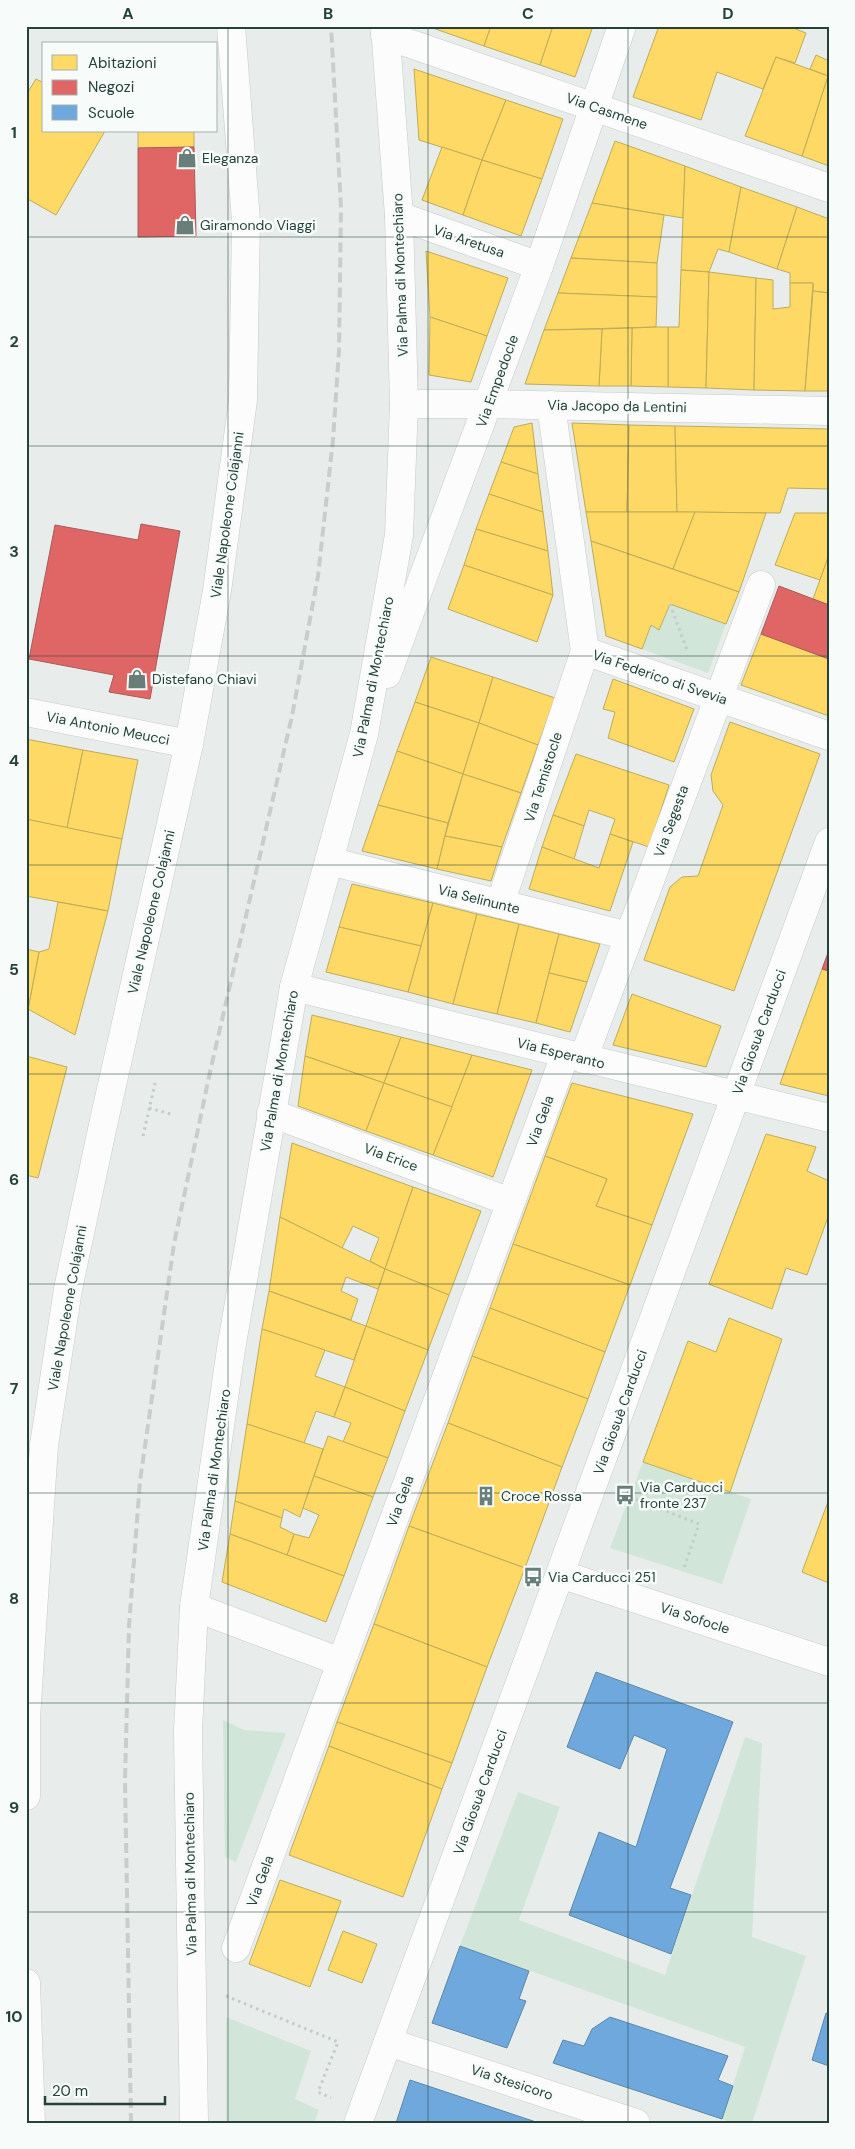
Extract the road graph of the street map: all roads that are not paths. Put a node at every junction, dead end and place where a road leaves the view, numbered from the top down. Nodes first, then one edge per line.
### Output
1 (231, 26) edge
2 (622, 26) edge
3 (385, 31) edge
4 (594, 106) junction
5 (829, 188) edge
6 (398, 216) junction
7 (539, 266) junction
8 (404, 404) junction
9 (489, 404) junction
10 (551, 405) junction
11 (829, 411) edge
12 (760, 584) dead end
13 (585, 651) junction
14 (717, 697) junction
15 (26, 712) edge
16 (364, 734) junction
17 (829, 736) edge
18 (189, 744) junction
19 (829, 842) edge
20 (329, 861) junction
21 (500, 904) junction
22 (628, 936) junction
23 (294, 987) junction
24 (574, 1057) junction
25 (736, 1096) junction
26 (271, 1113) junction
27 (829, 1118) edge
28 (510, 1202) junction
29 (560, 1574) junction
30 (194, 1607) junction
31 (340, 1662) junction
32 (829, 1662) edge
33 (26, 1796) edge
34 (236, 1948) dead end
35 (26, 1983) edge
36 (388, 2042) junction
37 (31, 2123) edge
38 (194, 2123) edge
39 (358, 2123) edge
40 (636, 2123) edge

1 - 18 street, Viale Napoleone Colajanni
2 - 4 street, Via Empedocle
3 - 4 street, Via Casmene
3 - 6 street, Via Palma di Montechiaro
4 - 5 street, Via Casmene
4 - 7 street, Via Empedocle
6 - 7 street, Via Aretusa
6 - 8 street, Via Palma di Montechiaro
7 - 9 street, Via Empedocle
8 - 9 street, Via Jacopo da Lentini
8 - 16 street, Via Palma di Montechiaro
9 - 10 street, Via Jacopo da Lentini
9 - 16 street, Via Empedocle
10 - 11 street, Via Jacopo da Lentini
10 - 13 street, Via Federico di Svevia
12 - 14 street, Via Segesta
13 - 14 street, Via Federico di Svevia
13 - 21 street, Via Temistocle
14 - 17 street, Via Federico di Svevia
14 - 22 street, Via Segesta
15 - 18 street, Via Antonio Meucci
16 - 20 street, Via Palma di Montechiaro
18 - 33 street, Viale Napoleone Colajanni
19 - 25 street, Via Giosuè Carducci
20 - 21 street, Via Selinunte
20 - 23 street, Via Palma di Montechiaro
21 - 22 street, Via Selinunte
22 - 24 street, Via Segesta
23 - 24 street, Via Esperanto
23 - 26 street, Via Palma di Montechiaro
24 - 25 street, Via Esperanto
24 - 28 street, Via Gela
25 - 27 street, Via Esperanto
25 - 29 street, Via Giosuè Carducci
26 - 28 street, Via Erice
26 - 30 street, Via Palma di Montechiaro
28 - 31 street, Via Gela
29 - 32 street, Via Sofocle
29 - 36 street, Via Giosuè Carducci
30 - 31 street
30 - 38 street, Via Palma di Montechiaro
31 - 34 street, Via Gela
35 - 37 street
36 - 39 street, Via Giosuè Carducci
36 - 40 street, Via Stesicoro

